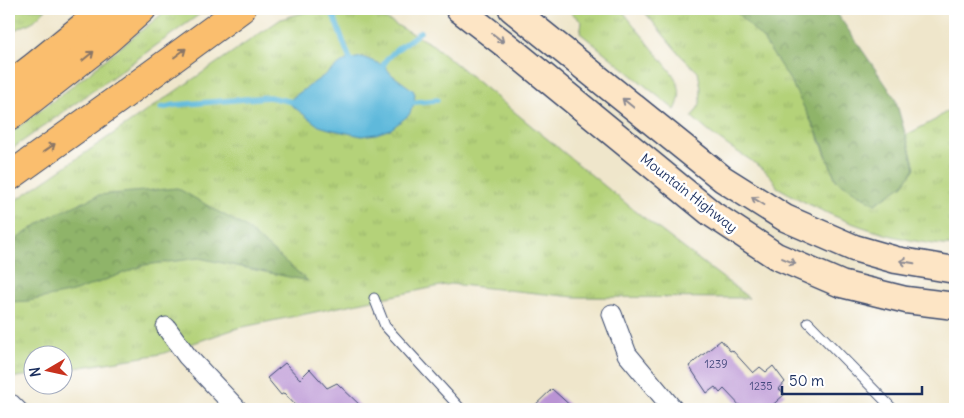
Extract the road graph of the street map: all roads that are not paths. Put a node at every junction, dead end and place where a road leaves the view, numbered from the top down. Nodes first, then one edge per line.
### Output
1 (105, 9) edge
2 (142, 9) edge
3 (241, 9) edge
4 (459, 9) edge
5 (512, 9) edge
6 (9, 86) edge
7 (9, 117) edge
8 (9, 177) edge
9 (955, 270) edge
10 (374, 298) dead end
11 (955, 306) edge
12 (612, 314) dead end
13 (808, 322) dead end
14 (166, 327) dead end
15 (14, 400) dead end
16 (23, 409) edge
17 (237, 409) edge
18 (461, 409) edge
19 (673, 409) edge
20 (893, 409) edge

1 - 6 highway
7 -> 2 highway
8 -> 3 highway
4 -> 11 main road, Mountain Highway
9 -> 5 main road
10 - 18 lane
12 - 19 street
13 - 20 lane
14 - 17 street
15 - 16 lane

